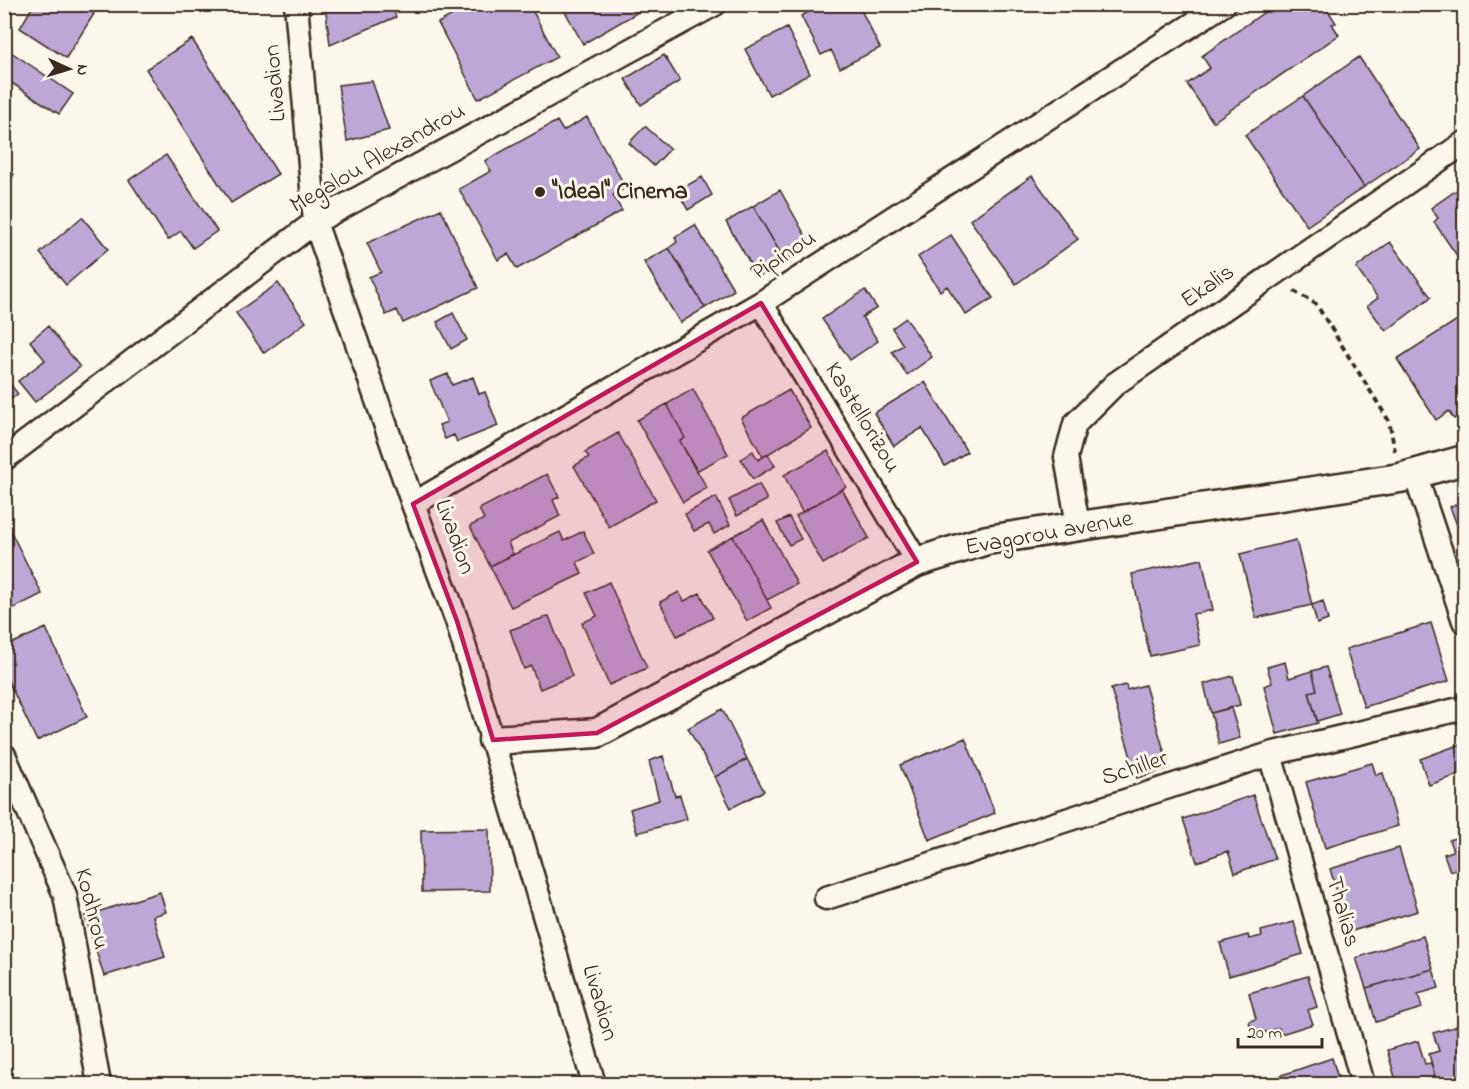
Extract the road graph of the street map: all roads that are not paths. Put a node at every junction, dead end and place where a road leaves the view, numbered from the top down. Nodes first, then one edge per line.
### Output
1 (296, 4) edge
2 (715, 4) edge
3 (1224, 4) edge
4 (1464, 143) edge
5 (315, 222) junction
6 (761, 303) junction
7 (4, 459) edge
8 (1464, 460) edge
9 (1407, 476) junction
10 (413, 504) junction
11 (1078, 525) junction
12 (917, 562) junction
13 (1464, 621) edge
14 (1464, 708) edge
15 (493, 740) junction
16 (1269, 754) junction
17 (4, 755) edge
18 (826, 898) dead end
19 (99, 1084) edge
20 (594, 1084) edge
21 (1363, 1084) edge

1 - 5 street, Livadion
2 - 5 street, Megalou Alexandrou
3 - 6 street, Pipinou
4 - 11 street, Ekalis
5 - 7 street, Megalou Alexandrou
5 - 10 street, Livadion
6 - 10 street, Pipinou
6 - 12 street, Kastellorizou
8 - 9 street, Evagorou avenue
9 - 11 street, Evagorou avenue
9 - 13 street
10 - 15 street, Livadion
11 - 12 street, Evagorou avenue
12 - 15 street, Evagorou avenue
14 - 16 street, Schiller
15 - 20 street, Livadion
16 - 18 street, Schiller
16 - 21 street, Thalias
17 - 19 street, Kodhrou

